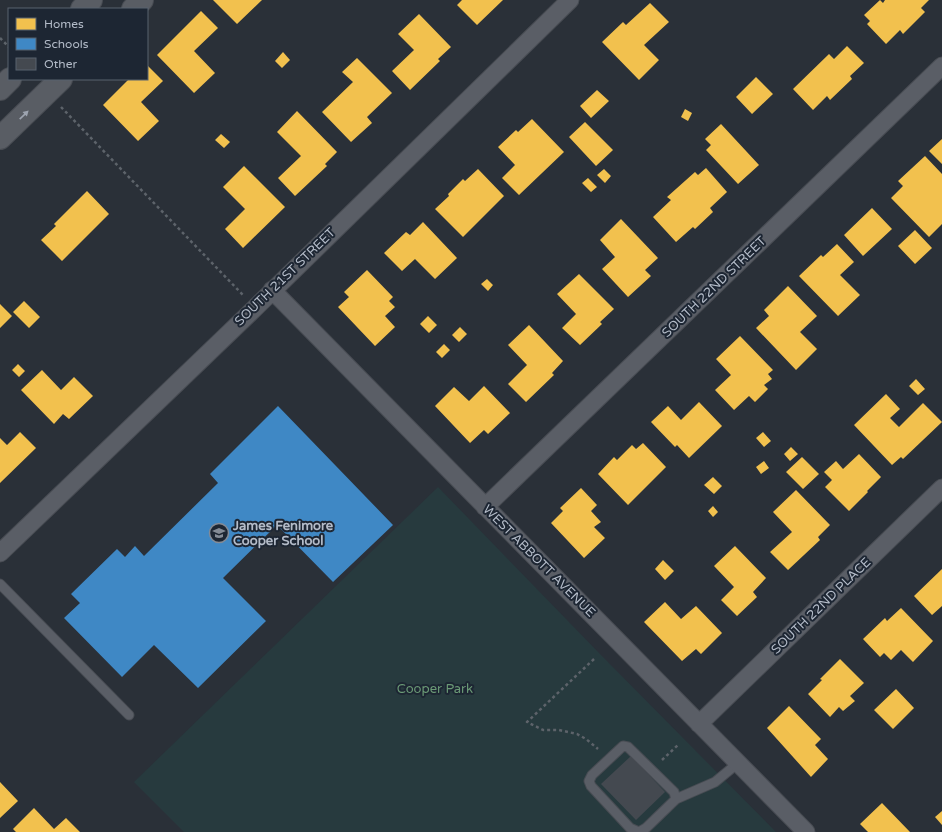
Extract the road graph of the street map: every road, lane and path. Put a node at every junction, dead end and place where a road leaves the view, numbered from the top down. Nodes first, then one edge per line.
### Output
1 (91, 0) edge
2 (142, 0) edge
3 (570, 0) edge
4 (83, 8) edge
5 (134, 8) edge
6 (0, 38) edge
7 (8, 46) edge
8 (942, 66) edge
9 (9, 80) edge
10 (57, 80) edge
11 (0, 89) edge
12 (61, 107) dead end
13 (0, 138) edge
14 (272, 290) junction
15 (243, 295) dead end
16 (942, 488) edge
17 (485, 507) junction
18 (0, 553) edge
19 (0, 584) edge
20 (594, 659) dead end
21 (128, 715) dead end
22 (699, 724) junction
23 (678, 744) dead end
24 (609, 759) junction
25 (738, 762) junction
26 (652, 770) junction
27 (676, 799) junction
28 (806, 832) edge

1 - 4 street
2 - 5 street
3 - 14 street, SOUTH 21ST STREET
6 - 7 path
8 - 17 street, SOUTH 22ND STREET
9 - 11 street
13 -> 10 street
12 - 15 path
14 - 17 street, WEST ABBOTT AVENUE
14 - 18 street, SOUTH 21ST STREET
16 - 22 street, SOUTH 22ND PLACE
17 - 22 street, WEST ABBOTT AVENUE
19 - 21 lane
20 - 24 path
22 - 25 street, WEST ABBOTT AVENUE
23 - 26 path
24 - 26 lane
24 - 27 lane
25 - 27 lane
25 - 28 street, WEST ABBOTT AVENUE
26 - 27 lane

